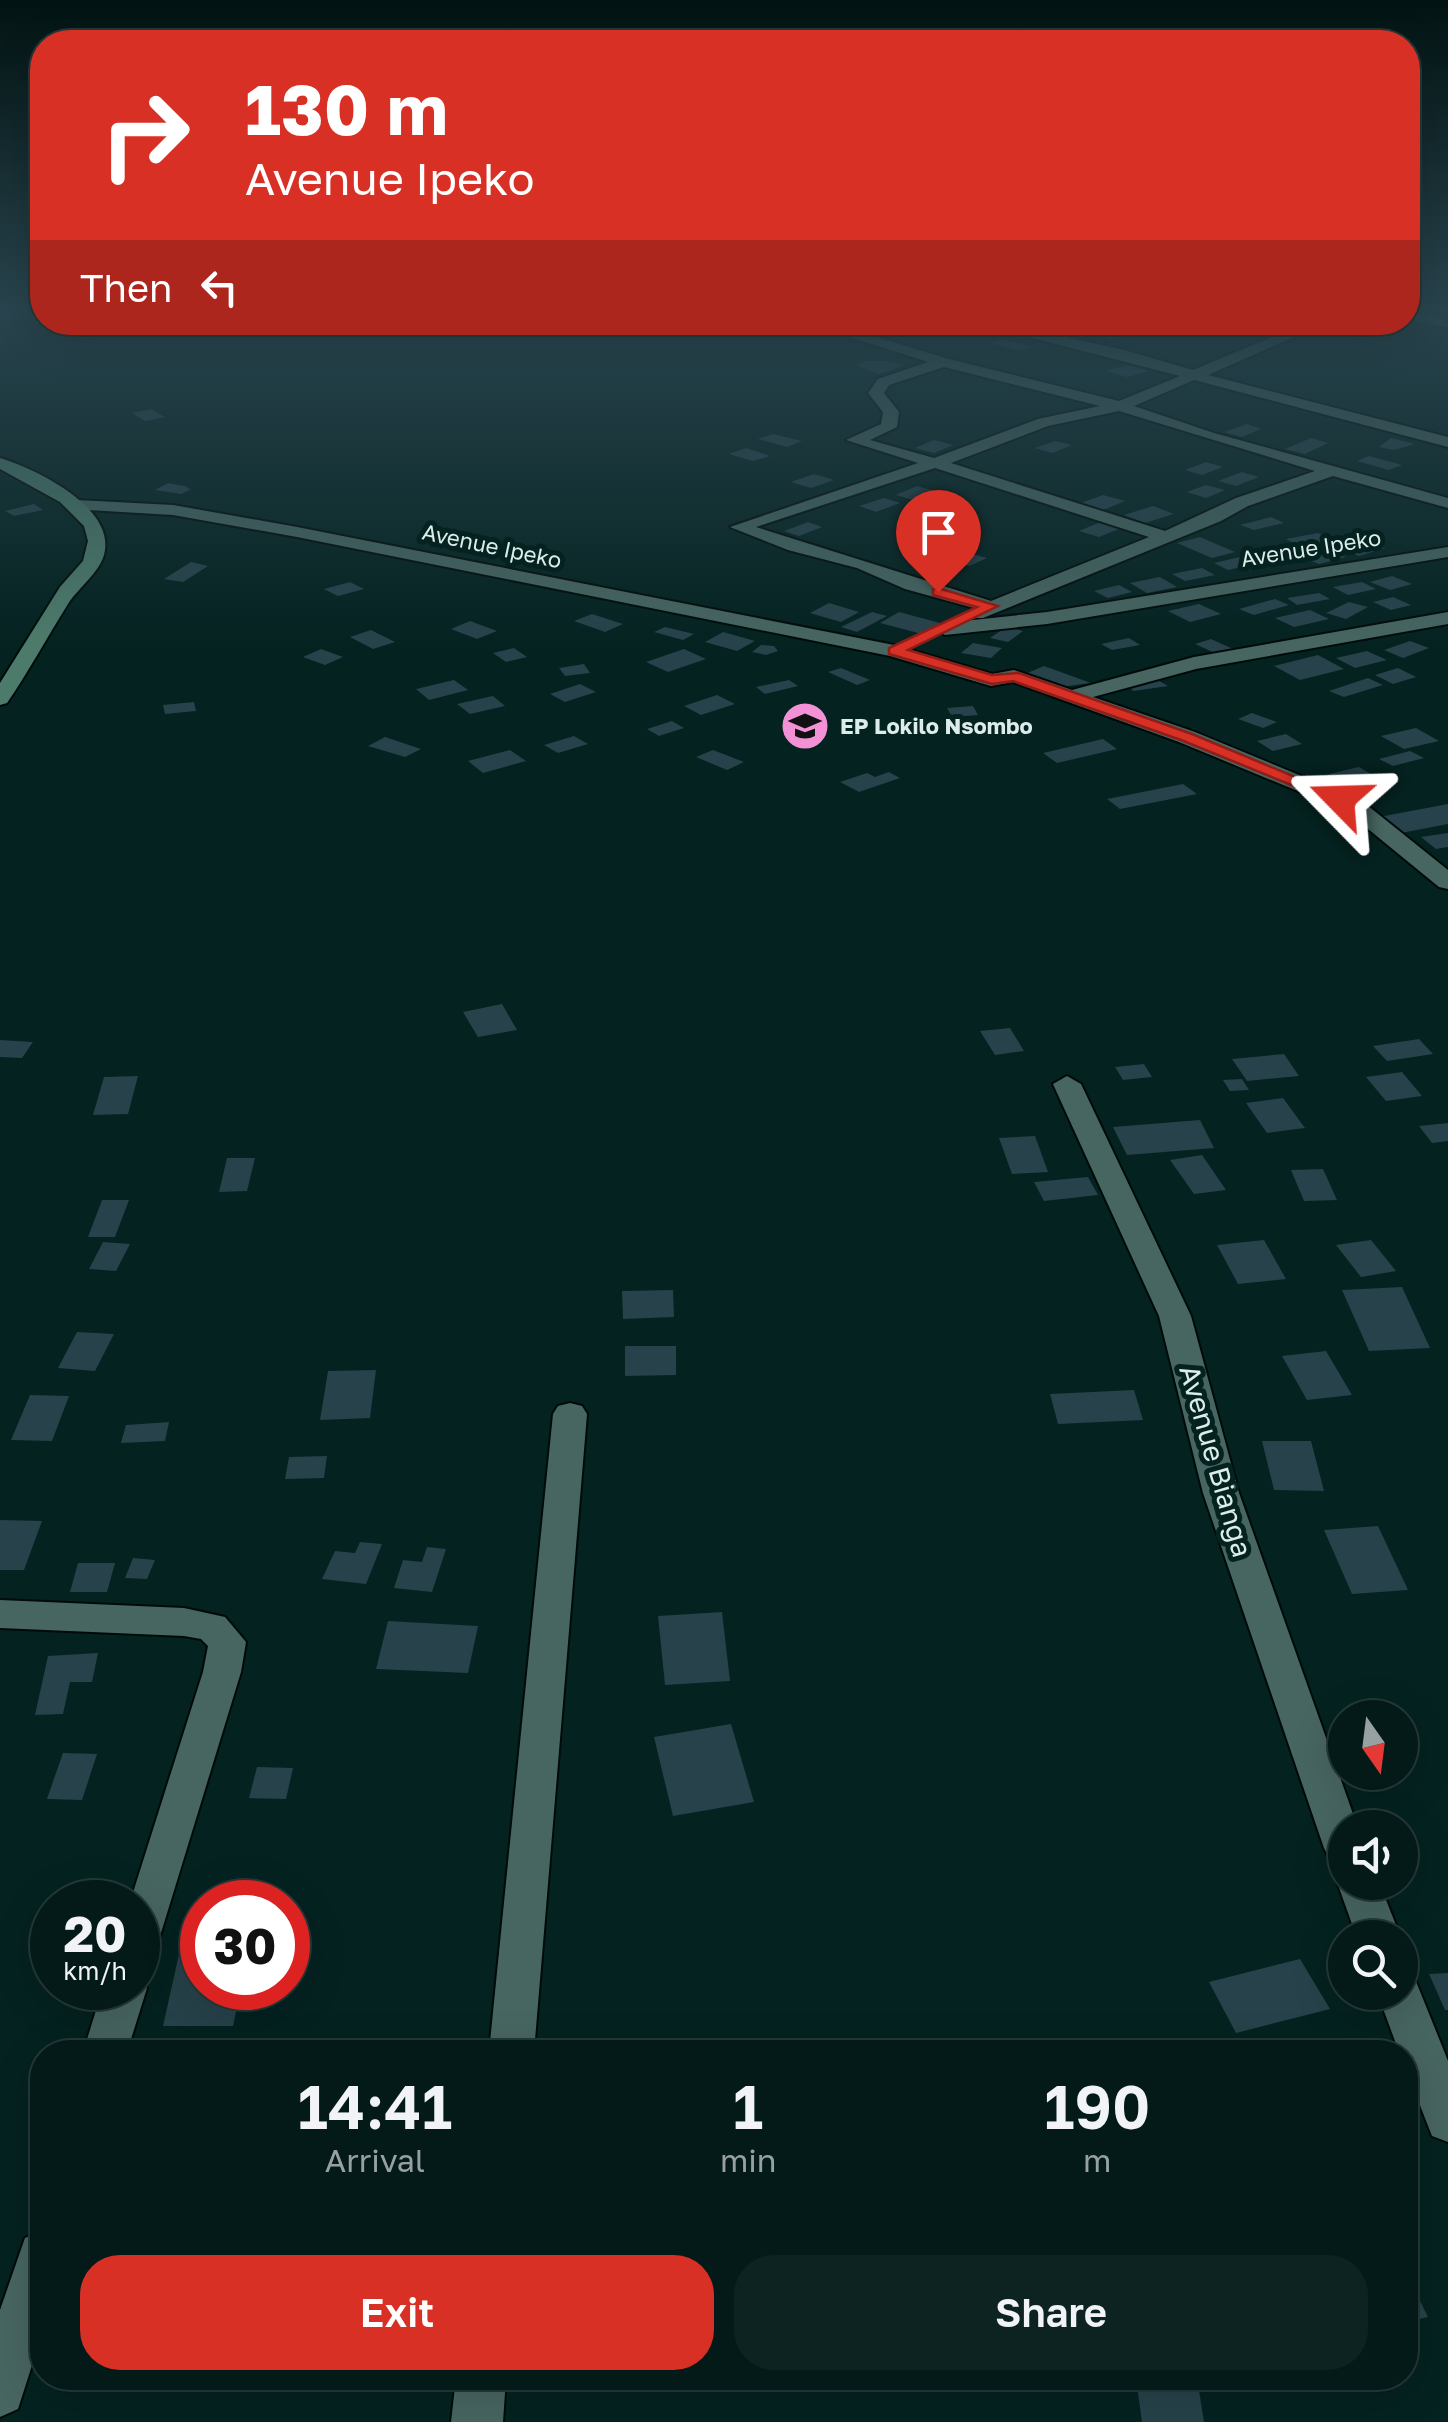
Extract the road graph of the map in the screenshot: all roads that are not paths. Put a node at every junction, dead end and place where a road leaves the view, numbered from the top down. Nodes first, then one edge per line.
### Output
1 (889, 421) edge
2 (1049, 421) edge
3 (1164, 421) edge
4 (1366, 421) edge
5 (1448, 442) edge
6 (0, 463) edge
7 (935, 463) junction
8 (1334, 470) junction
9 (1448, 502) edge
10 (77, 505) junction
11 (1163, 536) junction
12 (1448, 552) edge
13 (990, 606) junction
14 (1448, 618) edge
15 (944, 629) junction
16 (894, 651) junction
17 (1072, 696) junction
18 (0, 699) edge
19 (1448, 882) edge
20 (1066, 1084) dead end
21 (570, 1414) dead end
22 (0, 1614) edge
23 (1332, 1810) edge
24 (158, 1880) edge
25 (118, 2010) edge
26 (1407, 2010) edge
27 (108, 2040) edge
28 (512, 2040) edge
29 (1418, 2040) edge
30 (1418, 2040) edge
31 (1448, 2121) edge
32 (30, 2293) edge
33 (480, 2390) edge
34 (0, 2391) edge
35 (477, 2422) edge

1 - 7 street
2 - 7 street
3 - 8 street
4 - 5 street
6 - 10 street
7 - 11 street
7 - 13 street
8 - 9 street
8 - 11 street, Avenue Ipeko
10 - 16 street, Avenue Ipeko
10 - 18 street
11 - 13 street, Avenue Ipeko
12 - 15 street, Avenue Ipeko
13 - 15 street, Avenue Ipeko
14 - 17 street
15 - 16 street, Avenue Ipeko
16 - 17 street, Avenue Ipeko
17 - 19 street, Avenue Ipeko
20 - 23 street, Avenue Bianga
21 - 28 street
22 - 24 street
25 - 27 street
26 - 30 street
29 - 31 street
32 - 34 street
33 - 35 street

